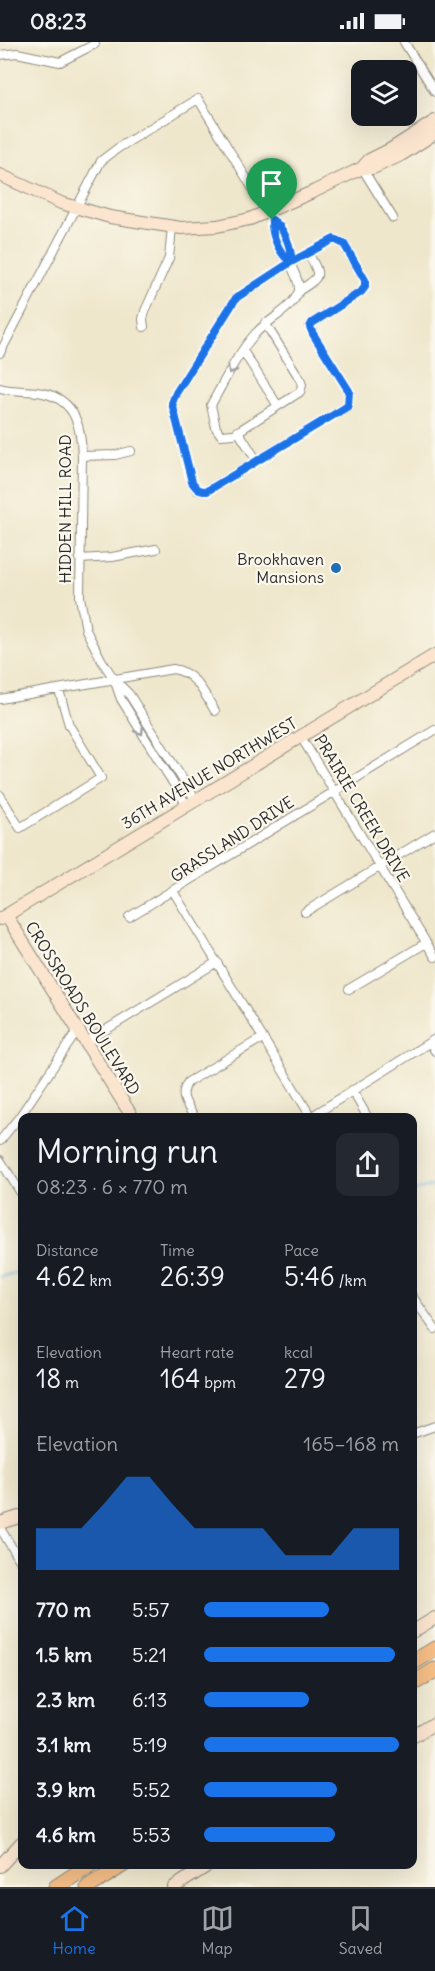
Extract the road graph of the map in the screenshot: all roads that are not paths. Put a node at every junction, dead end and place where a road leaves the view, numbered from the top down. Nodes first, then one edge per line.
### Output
1 (404, 42) edge
2 (95, 44) dead end
3 (0, 55) edge
4 (435, 92) edge
5 (435, 121) edge
6 (435, 133) edge
7 (362, 168) junction
8 (0, 175) edge
9 (76, 207) junction
10 (270, 216) junction
11 (393, 218) dead end
12 (172, 227) junction
13 (308, 253) junction
14 (291, 262) junction
15 (300, 290) junction
16 (265, 323) junction
17 (144, 327) dead end
18 (243, 351) junction
19 (0, 353) edge
20 (0, 388) edge
21 (278, 406) junction
22 (238, 431) junction
23 (130, 451) dead end
24 (82, 456) junction
25 (257, 461) junction
26 (156, 549) dead end
27 (80, 559) junction
28 (435, 655) edge
29 (114, 679) junction
30 (59, 690) junction
31 (0, 699) edge
32 (215, 711) dead end
33 (435, 730) edge
34 (301, 737) junction
35 (333, 792) junction
36 (0, 795) edge
37 (191, 802) junction
38 (435, 834) edge
39 (380, 867) junction
40 (173, 891) junction
41 (305, 912) dead end
42 (3, 917) edge
43 (129, 917) dead end
44 (426, 943) junction
45 (435, 957) edge
46 (217, 962) junction
47 (349, 988) dead end
48 (78, 1030) junction
49 (262, 1038) junction
50 (432, 1041) edge
51 (86, 1042) junction
52 (435, 1051) edge
53 (352, 1090) junction
54 (22, 1113) edge
55 (130, 1113) edge
56 (192, 1113) edge
57 (307, 1113) edge
58 (314, 1113) edge
59 (365, 1113) edge
60 (18, 1118) edge
61 (0, 1141) edge
62 (2, 1163) edge
63 (18, 1188) edge
64 (417, 1303) edge
65 (435, 1329) edge
66 (435, 1426) edge
67 (417, 1432) edge
68 (18, 1517) edge
69 (0, 1523) edge
70 (0, 1528) edge
71 (18, 1557) edge
72 (435, 1618) edge
73 (417, 1629) edge
74 (435, 1649) edge
75 (417, 1660) edge
76 (435, 1670) edge
77 (417, 1681) edge
78 (433, 1727) edge
79 (417, 1735) edge
80 (18, 1846) edge
81 (0, 1866) edge
82 (84, 1869) edge
83 (116, 1869) edge
84 (202, 1869) edge
85 (56, 1887) edge
86 (88, 1887) edge
87 (174, 1887) edge

1 - 4 street
2 - 3 street
5 - 7 street
6 - 7 street
7 - 10 street
7 - 11 street
8 - 9 street
9 - 10 street
9 - 12 street
9 - 19 street
10 - 12 street
10 - 14 street
12 - 17 street
13 - 14 street
13 - 15 street
13 - 25 street
14 - 15 street
14 - 25 street
15 - 16 street
16 - 18 street
16 - 21 street
18 - 21 street
18 -> 22 street
20 - 24 street, HIDDEN HILL ROAD
21 - 22 street
22 - 25 street
23 - 24 street
24 - 27 street, HIDDEN HILL ROAD
26 - 27 street
27 - 29 street, HIDDEN HILL ROAD
28 - 34 street, 36TH AVENUE NORTHWEST
29 - 30 street
29 - 32 street
29 - 37 street, HIDDEN HILL ROAD
30 - 31 street
30 - 36 street
33 - 35 street, GRASSLAND DRIVE
34 - 35 street, PRAIRIE CREEK DRIVE
34 - 37 street, 36TH AVENUE NORTHWEST
35 - 39 street, PRAIRIE CREEK DRIVE
35 - 40 street, GRASSLAND DRIVE
37 - 42 street, 36TH AVENUE NORTHWEST
38 - 39 street
39 - 41 street
39 - 44 street, PRAIRIE CREEK DRIVE
40 - 43 street
40 - 46 street, GRASSLAND DRIVE
42 - 48 street, CROSSROADS BOULEVARD
44 - 45 street, PRAIRIE CREEK DRIVE
44 - 47 street
46 - 49 street, GRASSLAND DRIVE
46 - 51 street
48 - 51 street, CROSSROADS BOULEVARD
48 - 54 street
49 - 56 street
49 - 57 street, GRASSLAND DRIVE
50 - 52 street
50 - 53 street
51 - 55 street, CROSSROADS BOULEVARD
53 - 58 street
53 - 59 street
60 - 61 street
62 - 63 street
64 - 65 street
66 - 67 street
68 - 69 street
70 - 71 street
72 - 73 street
74 - 75 highway
76 - 77 highway
78 - 79 street
80 - 81 street
82 - 85 highway
83 - 86 highway
84 - 87 street

